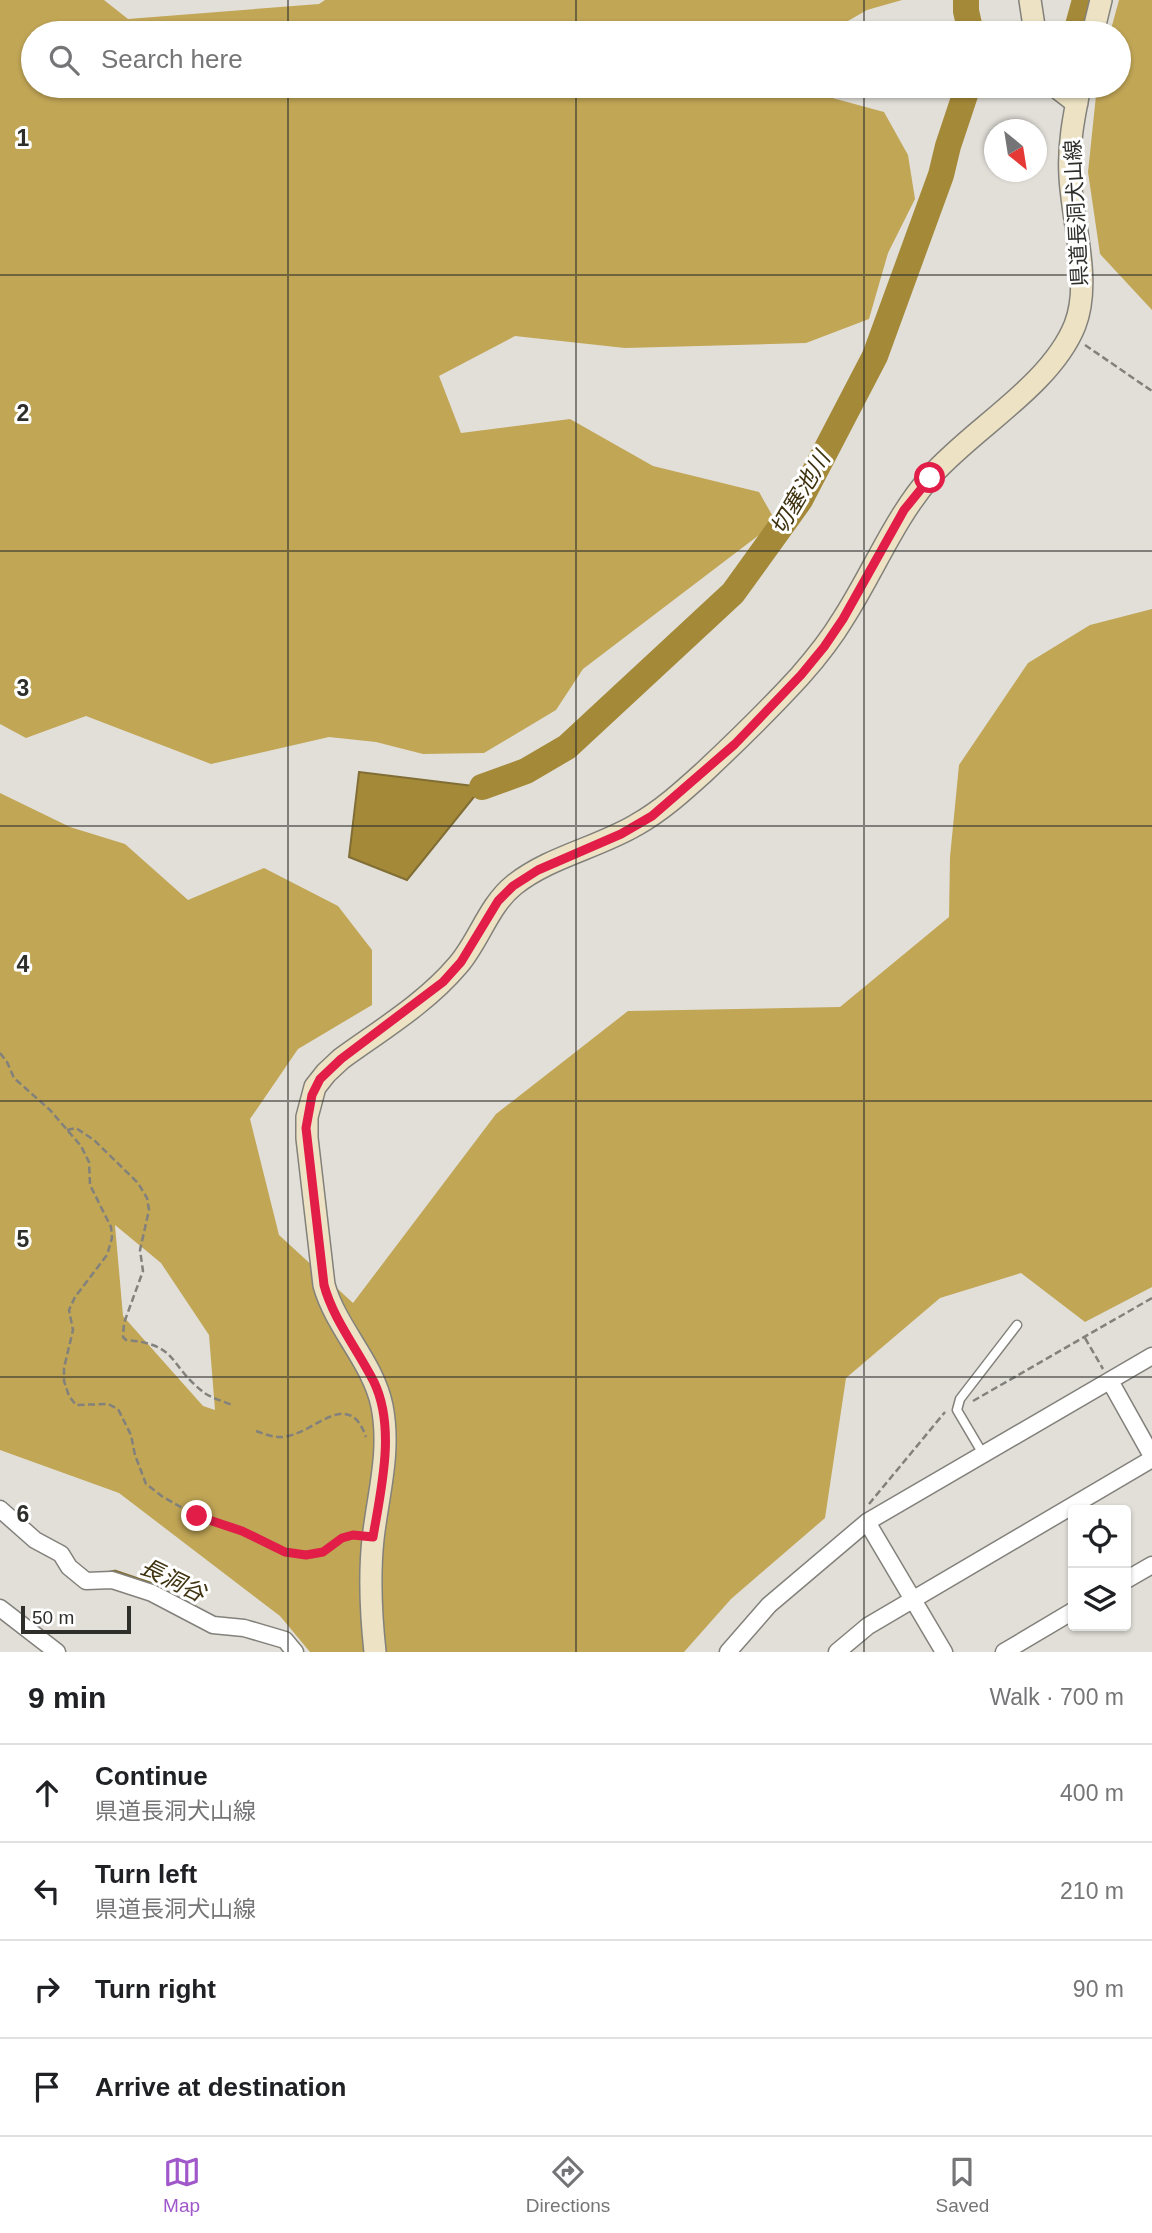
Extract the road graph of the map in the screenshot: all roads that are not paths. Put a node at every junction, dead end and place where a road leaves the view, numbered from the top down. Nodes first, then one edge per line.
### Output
1 (1030, 0) edge
2 (1101, 0) edge
3 (1033, 21) edge
4 (1096, 21) edge
5 (1077, 98) edge
6 (1017, 1325) dead end
7 (1152, 1356) edge
8 (1110, 1381) junction
9 (983, 1454) junction
10 (1152, 1457) edge
11 (0, 1509) edge
12 (867, 1522) junction
13 (1152, 1565) edge
14 (1131, 1577) edge
15 (913, 1598) junction
16 (0, 1608) edge
17 (1068, 1614) edge
18 (57, 1652) edge
19 (296, 1652) edge
20 (375, 1652) edge
21 (729, 1652) edge
22 (837, 1652) edge
23 (944, 1652) edge
24 (1004, 1652) edge

1 - 3 main road
2 - 4 main road
5 - 20 main road, 県道長洞犬山線
6 - 9 lane
7 - 8 street
8 - 9 street
8 - 10 street
9 - 12 street
10 - 15 street
11 - 19 street
12 - 15 street
12 - 21 street
13 - 14 street
15 - 22 street
15 - 23 street
16 - 18 street
17 - 24 street

